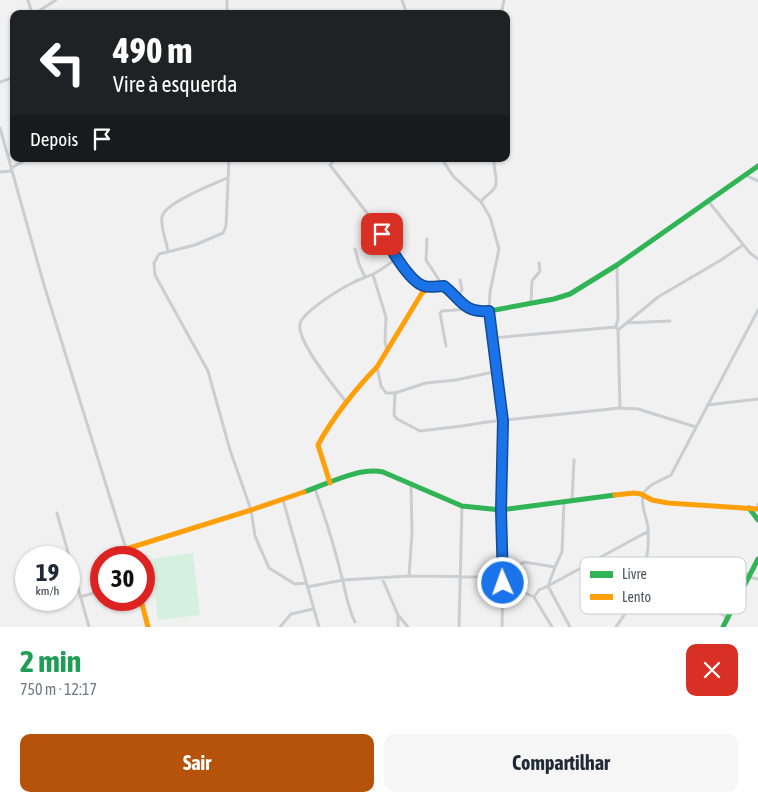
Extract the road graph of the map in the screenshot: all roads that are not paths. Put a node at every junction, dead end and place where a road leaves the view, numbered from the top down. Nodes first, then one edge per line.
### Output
1 (56, 0) edge
2 (40, 10) edge
3 (0, 128) edge
4 (23, 162) edge
5 (229, 162) edge
6 (332, 162) edge
7 (444, 162) edge
8 (494, 162) edge
9 (758, 166) edge
10 (12, 169) junction
11 (0, 172) edge
12 (745, 174) junction
13 (227, 178) junction
14 (758, 181) edge
15 (708, 201) junction
16 (481, 202) junction
17 (427, 239) dead end
18 (743, 245) junction
19 (355, 249) dead end
20 (168, 252) junction
21 (397, 258) junction
22 (758, 259) edge
23 (539, 263) dead end
24 (617, 265) junction
25 (373, 274) junction
26 (365, 276) junction
27 (460, 280) dead end
28 (444, 286) junction
29 (430, 287) junction
30 (457, 299) junction
31 (531, 303) junction
32 (469, 309) junction
33 (758, 310) edge
34 (489, 311) junction
35 (670, 321) dead end
36 (625, 323) junction
37 (617, 328) junction
38 (492, 338) junction
39 (446, 346) dead end
40 (387, 351) junction
41 (377, 367) junction
42 (498, 371) junction
43 (394, 393) junction
44 (758, 399) edge
45 (347, 403) junction
46 (707, 405) junction
47 (620, 408) junction
48 (503, 421) junction
49 (696, 427) junction
50 (574, 460) dead end
51 (330, 483) junction
52 (411, 484) junction
53 (315, 489) junction
54 (643, 493) junction
55 (283, 500) junction
56 (572, 500) junction
57 (564, 502) junction
58 (462, 506) junction
59 (758, 507) edge
60 (749, 508) junction
61 (252, 510) junction
62 (501, 510) junction
63 (57, 513) dead end
64 (758, 520) edge
65 (648, 532) junction
66 (66, 546) edge
67 (125, 546) edge
68 (136, 546) edge
69 (599, 557) edge
70 (647, 557) edge
71 (758, 559) edge
72 (555, 567) junction
73 (580, 568) edge
74 (746, 574) edge
75 (410, 576) junction
76 (461, 576) junction
77 (749, 576) junction
78 (502, 577) junction
79 (382, 578) junction
80 (758, 579) edge
81 (343, 580) junction
82 (746, 582) edge
83 (306, 583) junction
84 (503, 583) junction
85 (548, 586) junction
86 (307, 588) junction
87 (521, 591) junction
88 (90, 594) edge
89 (80, 597) joint
90 (534, 597) junction
91 (502, 602) junction
92 (314, 609) junction
93 (144, 611) edge
94 (625, 614) edge
95 (721, 614) edge
96 (730, 614) edge
97 (398, 615) junction
98 (728, 618) junction
99 (355, 622) dead end
100 (89, 627) edge
101 (148, 627) edge
102 (280, 627) edge
103 (319, 627) edge
104 (398, 627) edge
105 (408, 627) edge
106 (459, 627) edge
107 (502, 627) edge
108 (552, 627) edge
109 (570, 627) edge
110 (616, 627) edge
111 (723, 627) edge

1 - 2 street
3 - 10 street
4 - 10 street
5 - 13 street
6 - 21 street
7 - 16 street
8 - 16 street
9 - 12 main road
10 - 11 street
10 - 67 street
12 - 14 street
12 - 15 main road
13 - 20 street
13 - 20 street
15 - 18 street
15 - 24 main road
16 - 34 street
17 - 28 street
18 - 22 street
18 - 36 street
19 - 26 street
20 - 61 street
21 - 25 street
21 - 29 street
23 - 31 street
24 - 31 main road
24 - 37 street
25 - 26 street
25 - 40 street
26 - 45 street
27 - 30 street
28 - 29 main road
28 - 30 main road
29 - 40 main road
30 - 32 main road
31 - 34 main road
32 - 34 main road
32 - 39 street
33 - 46 street
34 - 38 street
35 - 36 street
36 - 37 street
37 - 38 street
37 - 47 street
38 - 42 street
40 - 41 main road
41 - 43 street
41 - 45 main road
42 - 43 street
42 - 48 street
43 - 48 street
44 - 46 street
45 - 51 main road
46 - 49 street
47 - 48 street
47 - 49 street
48 - 62 street
49 - 54 street
50 - 56 street
51 - 52 main road
51 - 53 main road
52 - 58 main road
52 - 75 street
53 - 55 main road
53 - 81 street
54 - 56 main road
54 - 60 main road
54 - 65 street
55 - 61 main road
55 - 83 street
56 - 57 main road
57 - 62 main road
57 - 72 street
58 - 62 main road
58 - 76 street
59 - 60 main road
60 - 64 main road
61 - 68 main road
61 - 83 street
62 - 78 street
63 - 66 street
65 - 69 street
65 - 70 street
71 - 77 main road
72 - 78 street
72 - 85 street
73 - 85 street
74 - 77 street
75 - 76 street
75 - 79 street
76 - 78 street
76 - 106 street
77 - 80 street
77 - 82 main road
78 - 84 street
79 - 81 street
79 - 97 street
81 - 86 street
81 - 99 street
83 - 86 street
84 - 87 street
84 - 91 street
85 - 90 street
85 - 109 street
86 - 92 street
87 - 90 street
87 - 91 street
88 - 89 street
89 - 100 street
90 - 108 street
91 - 107 street
92 - 102 street
92 - 103 street
93 - 101 main road
94 - 110 street
95 - 98 street
96 - 98 main road
97 - 104 street
97 - 105 street
98 - 111 main road

